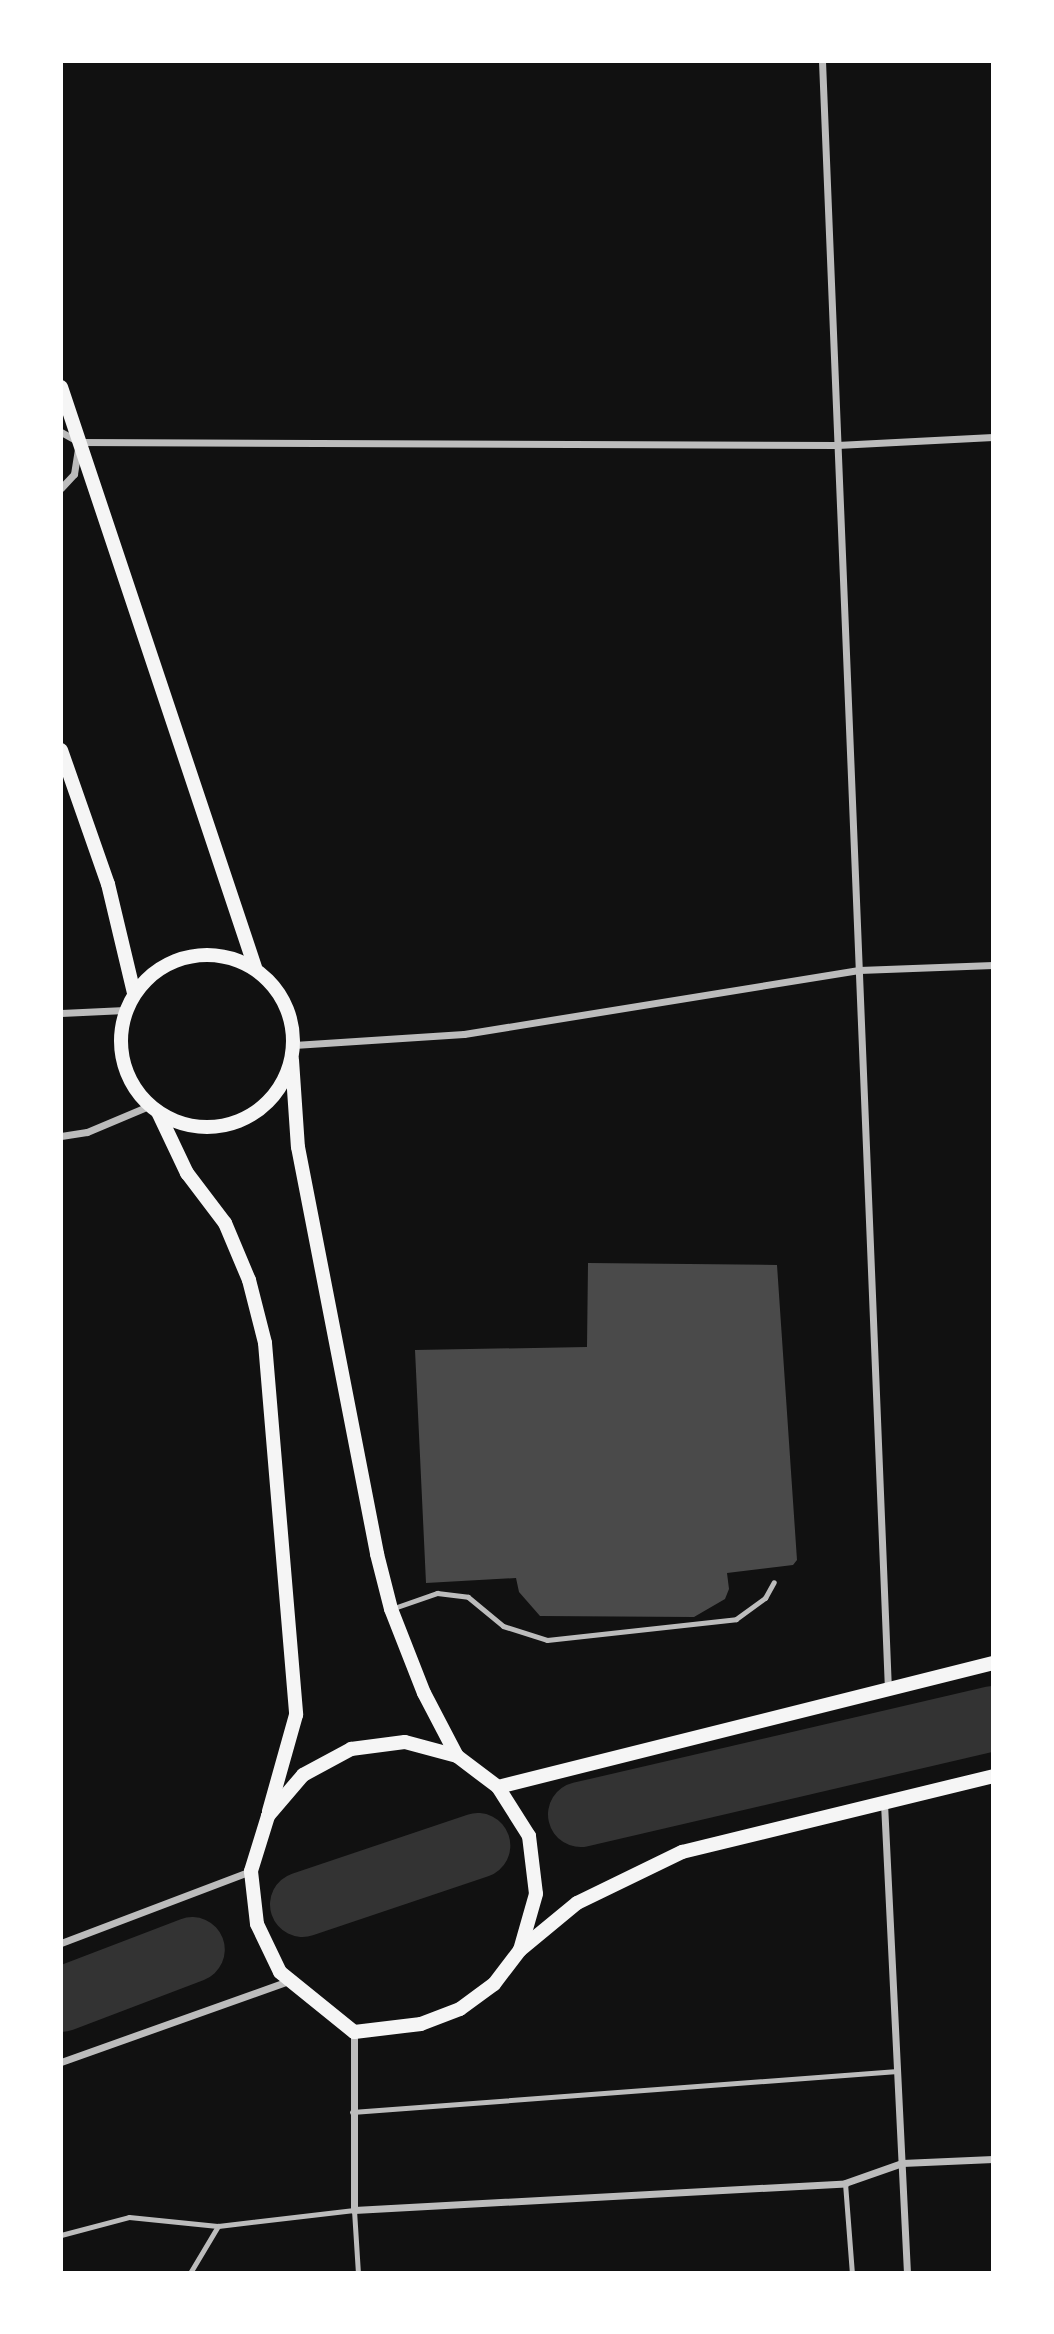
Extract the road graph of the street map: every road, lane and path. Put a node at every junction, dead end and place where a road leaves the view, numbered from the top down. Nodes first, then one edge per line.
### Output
1 (822, 61) edge
2 (61, 387) edge
3 (61, 432) edge
4 (993, 437) edge
5 (79, 442) junction
6 (837, 445) junction
7 (61, 488) edge
8 (61, 750) edge
9 (993, 965) edge
10 (255, 967) junction
11 (859, 970) junction
12 (134, 993) junction
13 (125, 1010) junction
14 (61, 1013) edge
15 (293, 1053) junction
16 (153, 1109) junction
17 (61, 1136) edge
18 (774, 1582) dead end
19 (391, 1609) junction
20 (993, 1663) edge
21 (888, 1689) junction
22 (457, 1756) junction
23 (993, 1776) edge
24 (498, 1787) junction
25 (884, 1803) junction
26 (268, 1816) junction
27 (251, 1871) junction
28 (61, 1943) edge
29 (520, 1950) junction
30 (291, 1980) junction
31 (354, 2032) junction
32 (61, 2062) edge
33 (897, 2070) junction
34 (352, 2112) junction
35 (993, 2159) edge
36 (902, 2163) junction
37 (845, 2183) junction
38 (354, 2210) junction
39 (218, 2226) junction
40 (61, 2235) edge
41 (190, 2273) edge
42 (359, 2273) edge
43 (852, 2273) edge
44 (907, 2273) edge

1 - 6 street
2 - 5 main road
3 - 5 street
4 - 6 street
5 - 6 street
5 - 7 street
5 - 10 main road
6 - 11 street
8 - 12 main road
9 - 11 street
10 - 12 main road
10 - 15 main road
11 - 15 street
11 - 21 street
12 - 13 main road
13 - 14 street
13 - 16 main road
15 - 16 main road
15 - 19 main road
16 - 17 street
16 - 26 main road
18 - 19 lane
19 - 22 main road
20 - 21 main road
21 - 24 main road
22 - 24 main road
22 - 26 main road
23 - 25 main road
24 - 29 main road
25 - 29 main road
25 - 33 street
26 - 27 main road
27 - 28 street
27 - 30 main road
29 - 31 main road
30 - 31 main road
30 - 32 street
31 - 34 street
33 - 34 lane
33 - 36 street
34 - 38 street
35 - 36 street
36 - 37 street
36 - 44 street
37 - 38 street
37 - 43 lane
38 - 39 lane
38 - 42 lane
39 - 40 lane
39 - 41 lane

